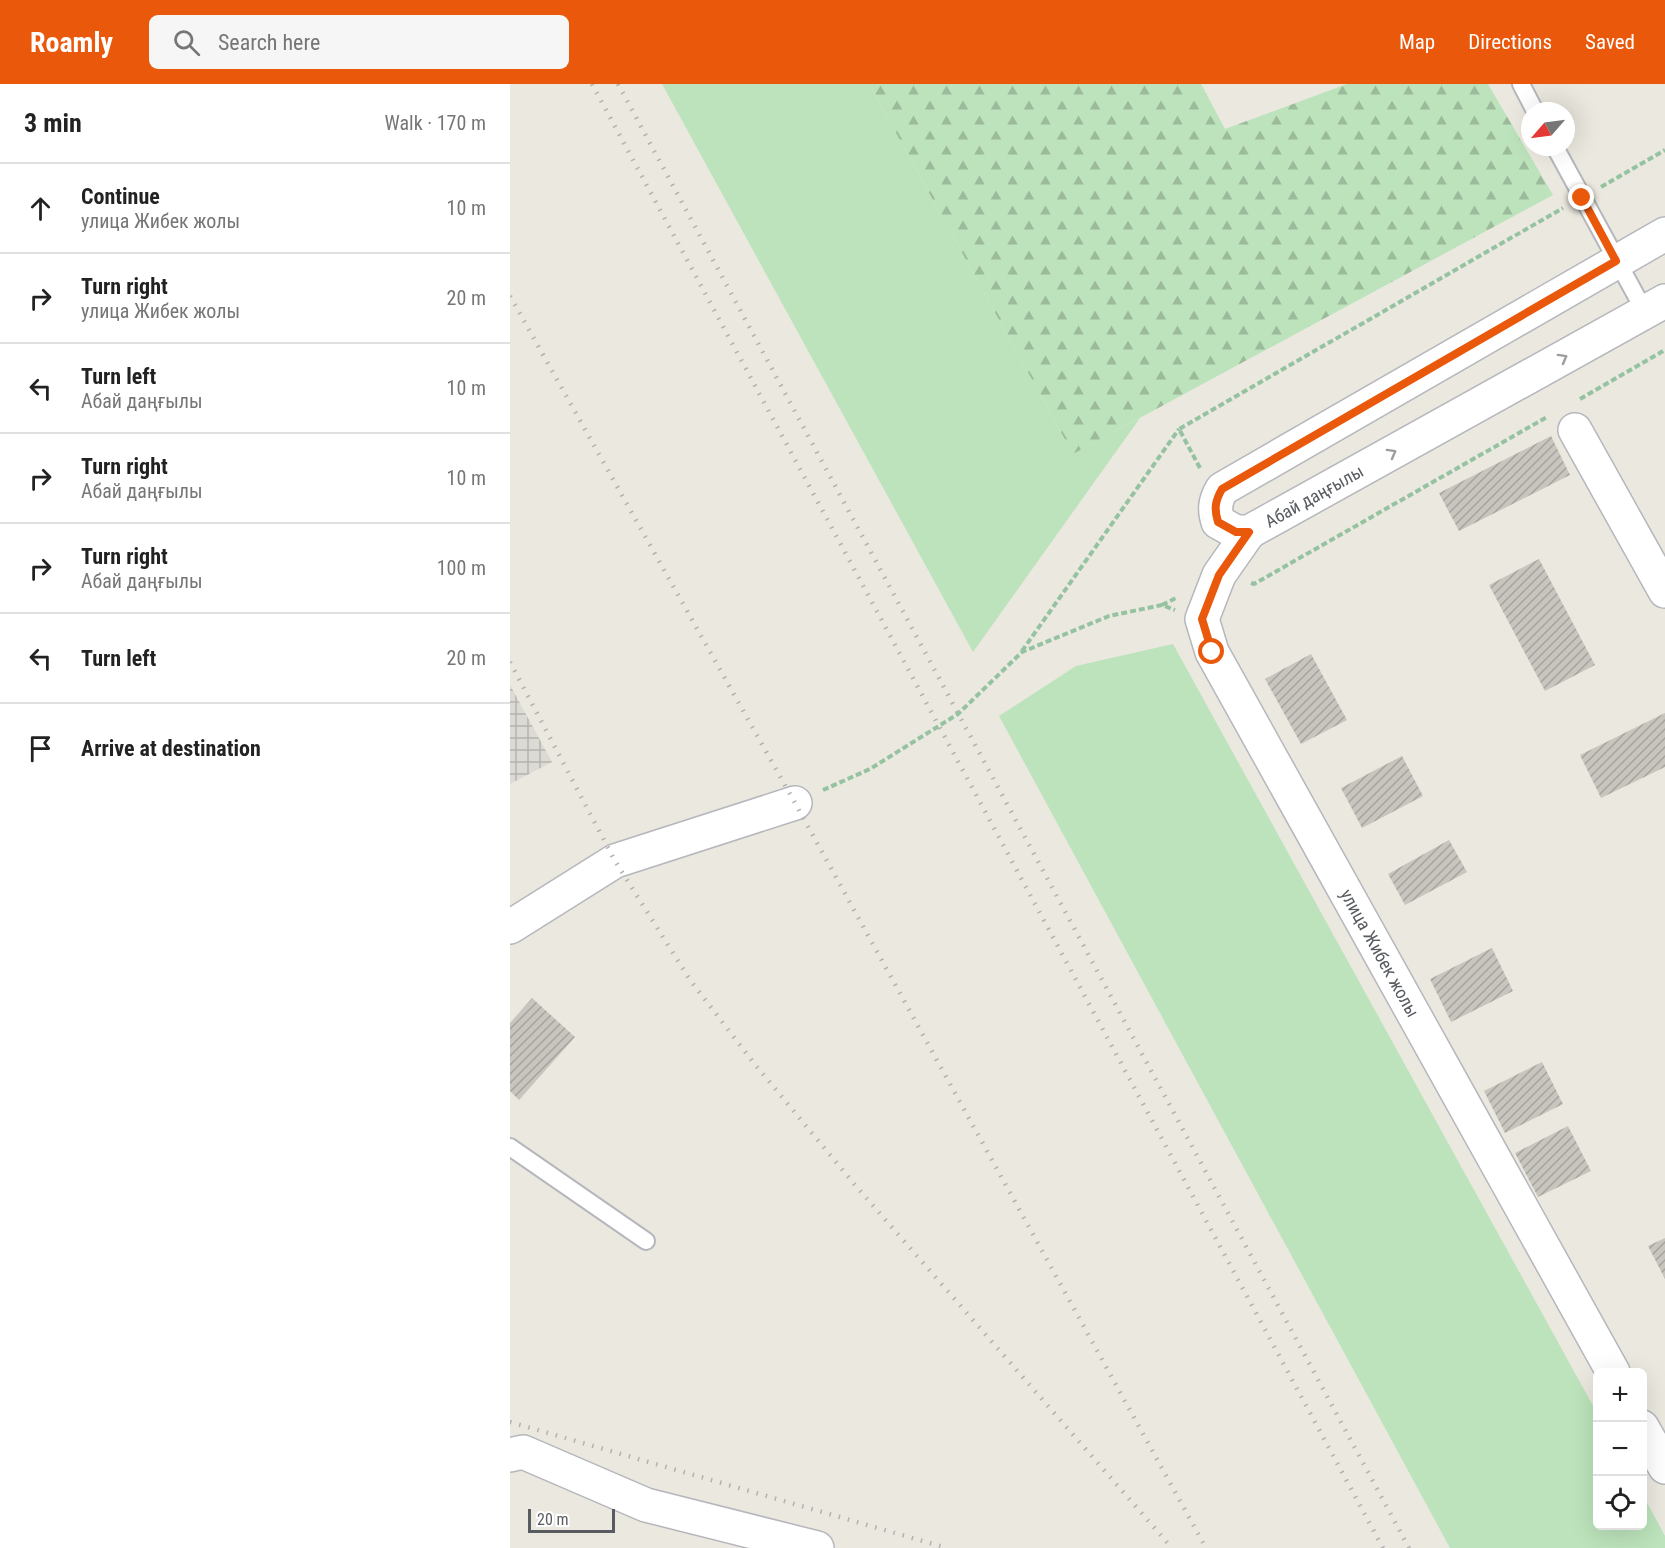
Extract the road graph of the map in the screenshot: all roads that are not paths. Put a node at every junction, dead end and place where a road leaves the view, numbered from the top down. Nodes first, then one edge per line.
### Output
1 (1521, 84) edge
2 (1530, 102) edge
3 (1560, 156) edge
4 (1665, 234) edge
5 (1616, 261) junction
6 (1655, 307) edge
7 (1566, 416) road end
8 (1249, 532) junction
9 (1665, 591) edge
10 (795, 803) road end
11 (510, 927) edge
12 (510, 1148) edge
13 (646, 1241) dead end
14 (1610, 1368) edge
15 (1647, 1435) edge
16 (510, 1455) edge
17 (1665, 1467) edge
18 (818, 1548) edge

1 - 2 lane
3 - 5 lane
4 - 5 street
5 - 6 lane
5 - 8 street, Абай даңғылы
8 -> 6 street, Абай даңғылы
7 - 9 street
8 - 14 street, улица Жибек жолы
10 - 11 street
12 - 13 lane
15 - 17 street
16 - 18 street

